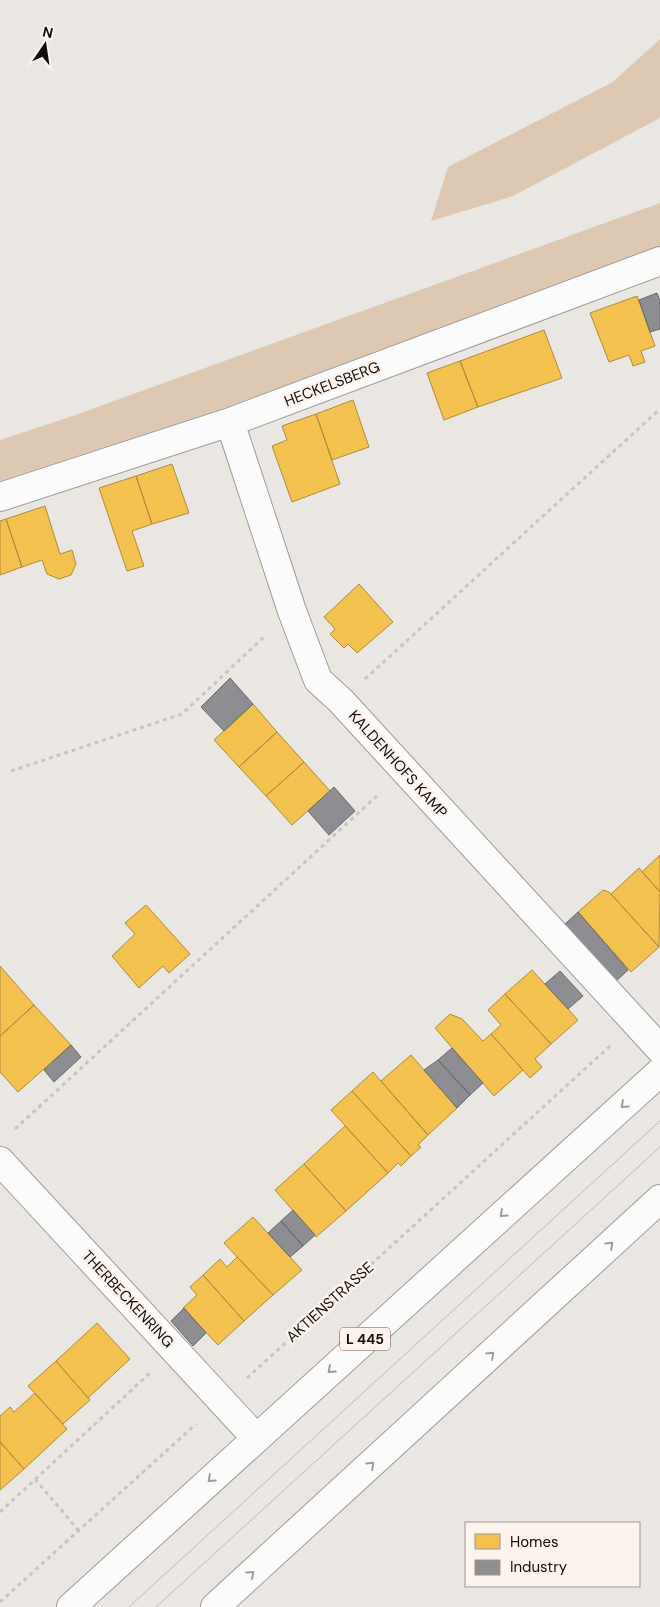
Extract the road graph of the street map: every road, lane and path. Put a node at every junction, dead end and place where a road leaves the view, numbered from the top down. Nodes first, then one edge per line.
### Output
1 (660, 261) edge
2 (660, 409) edge
3 (230, 422) junction
4 (0, 497) edge
5 (292, 611) junction
6 (341, 701) junction
7 (11, 771) dead end
8 (404, 772) junction
9 (635, 1023) junction
10 (660, 1049) edge
11 (660, 1072) edge
12 (15, 1130) dead end
13 (0, 1161) edge
14 (660, 1199) edge
15 (175, 1350) junction
16 (222, 1401) junction
17 (256, 1438) junction
18 (35, 1479) junction
19 (0, 1512) edge
20 (79, 1531) junction
21 (0, 1602) edge
22 (71, 1607) edge
23 (215, 1607) edge

1 - 3 street, HECKELSBERG
2 - 6 path
3 - 4 street, HECKELSBERG
3 - 5 street, KALDENHOFS KAMP
5 - 6 street, KALDENHOFS KAMP
5 - 7 path
6 - 8 street, KALDENHOFS KAMP
8 - 9 street, KALDENHOFS KAMP
8 - 12 path
9 - 10 street, KALDENHOFS KAMP
9 - 16 path, AKTIENSTRASSE
11 -> 17 street, L 445
13 - 15 street, THERBECKENRING
23 -> 14 street
15 - 16 street, THERBECKENRING
15 - 18 path
16 - 17 street, THERBECKENRING
16 - 20 path, AKTIENSTRASSE
17 -> 22 street, L 445
18 - 19 path
18 - 20 path
20 - 21 path, AKTIENSTRASSE

